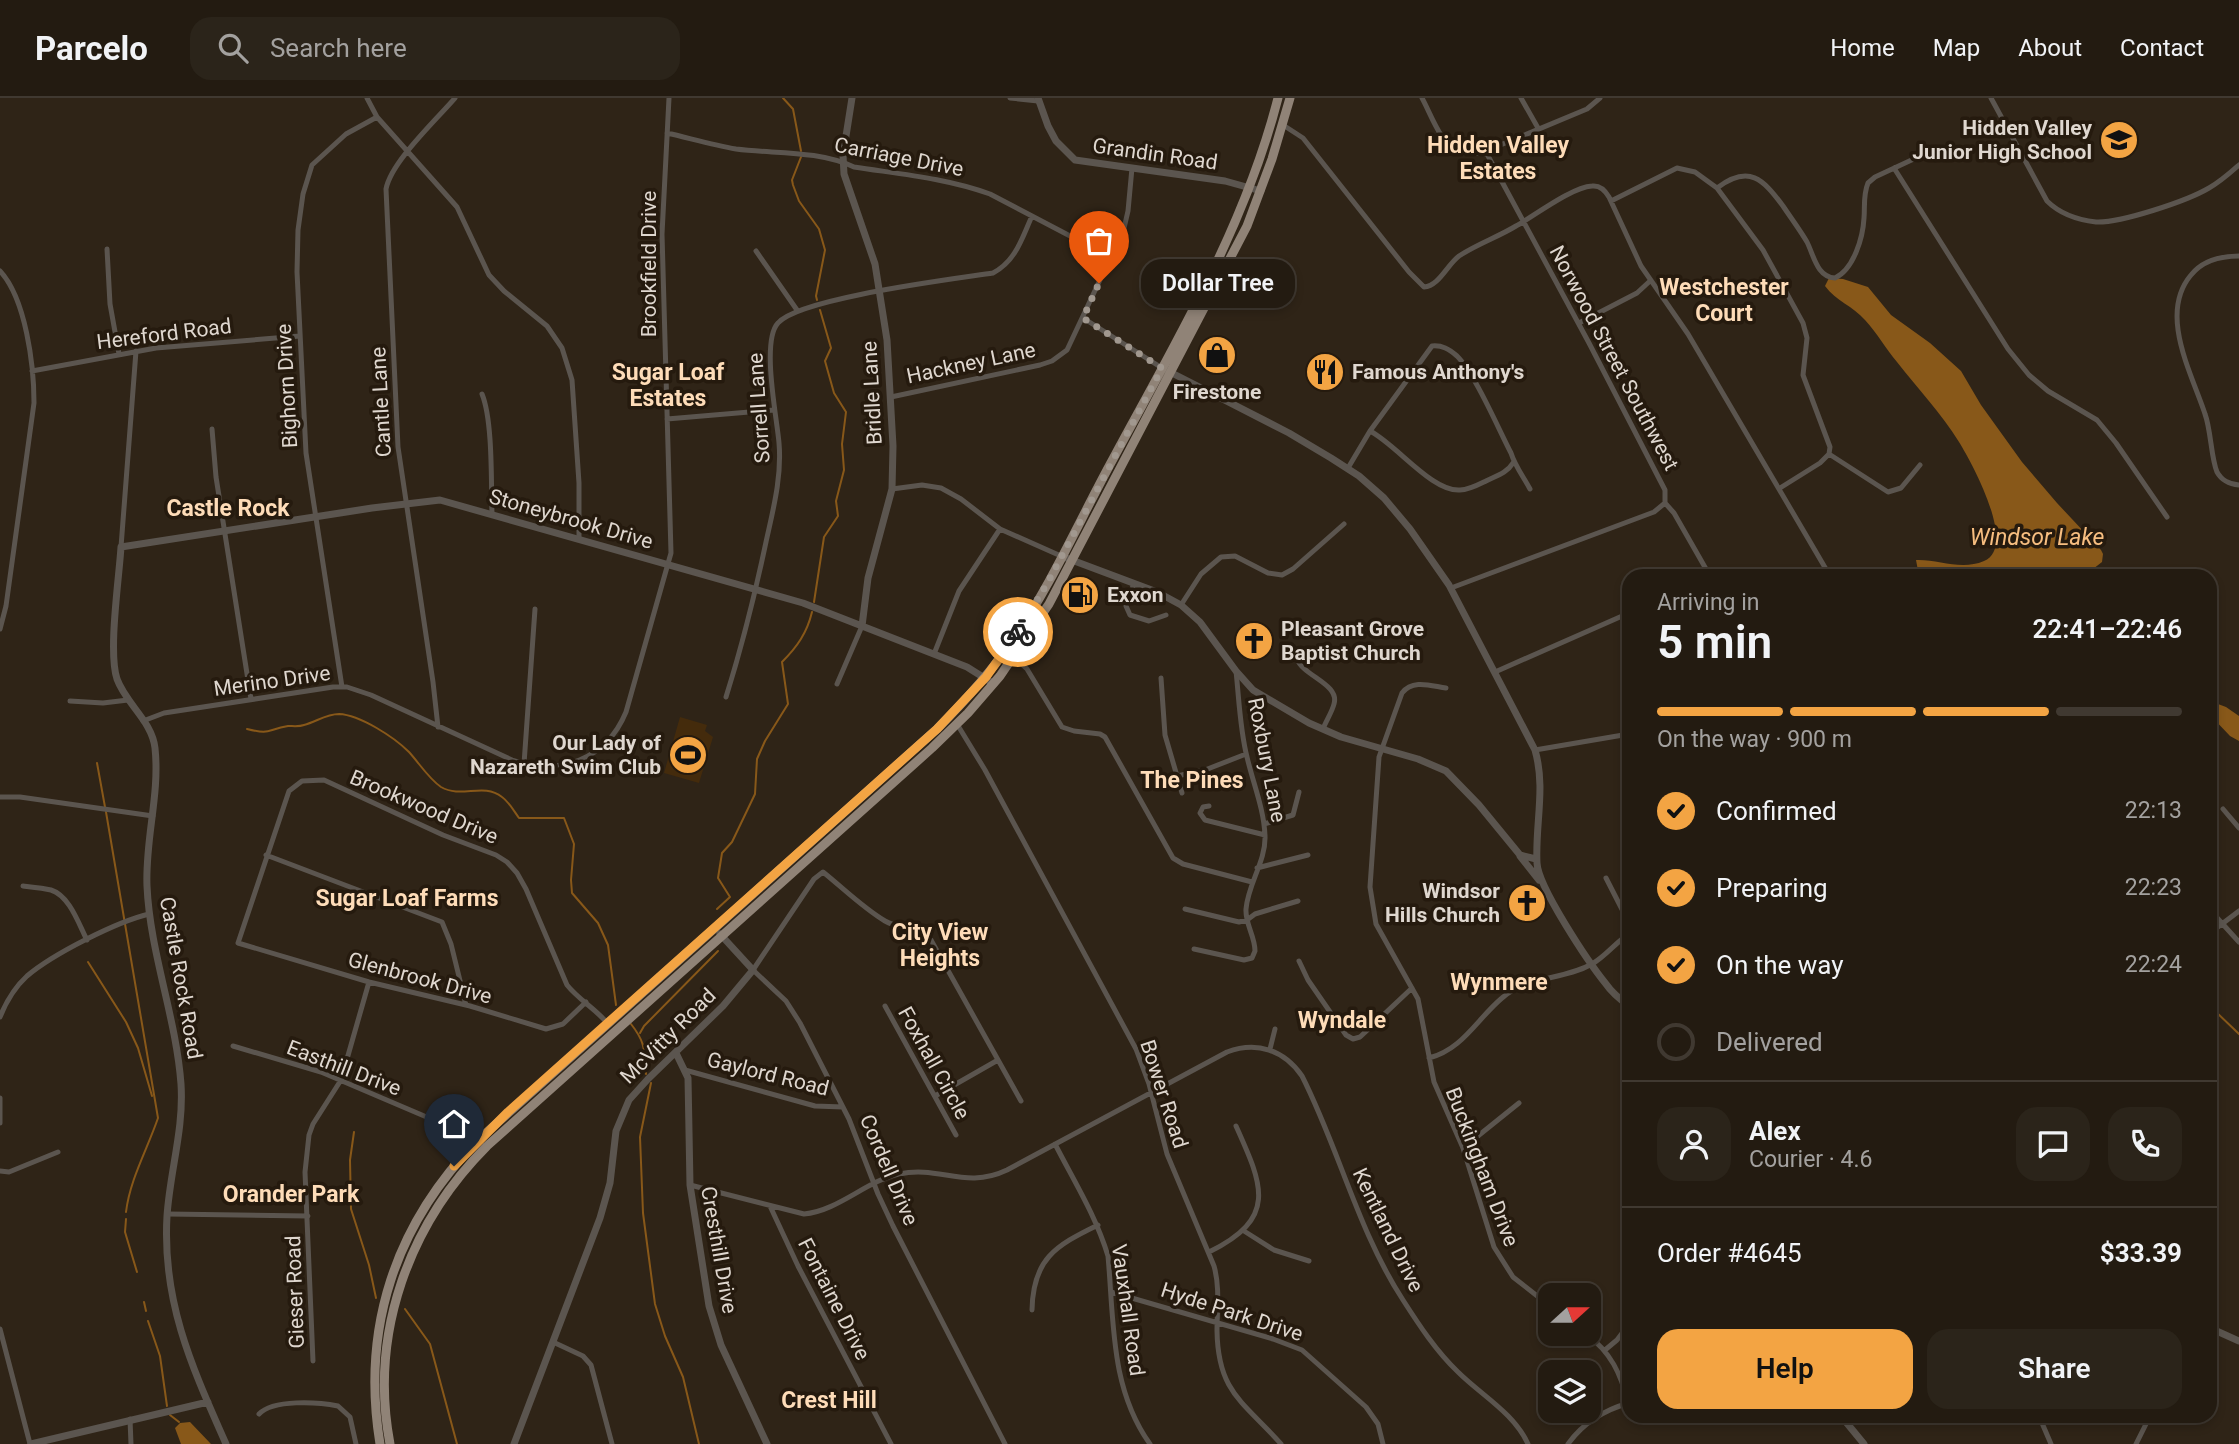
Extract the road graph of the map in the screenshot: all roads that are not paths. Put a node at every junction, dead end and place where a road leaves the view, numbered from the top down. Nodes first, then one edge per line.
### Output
1 (367, 98) edge
2 (455, 98) edge
3 (669, 98) edge
4 (852, 98) edge
5 (1010, 98) edge
6 (1279, 98) edge
7 (1290, 98) edge
8 (1422, 98) edge
9 (1521, 98) edge
10 (1600, 98) edge
11 (1991, 98) edge
12 (1038, 99) edge
13 (377, 117) junction
14 (1283, 125) junction
15 (1538, 128) junction
16 (667, 133) junction
17 (407, 153) junction
18 (1487, 154) junction
19 (1918, 157) dead end
20 (842, 162) junction
21 (2239, 164) edge
22 (1132, 167) junction
23 (1894, 168) junction
24 (1251, 187) junction
25 (1717, 188) junction
26 (1261, 191) junction
27 (1611, 201) junction
28 (1032, 216) junction
29 (1524, 220) junction
30 (107, 249) dead end
31 (756, 251) dead end
32 (2239, 256) edge
33 (1112, 258) junction
34 (0, 271) edge
35 (1650, 281) junction
36 (880, 291) junction
37 (797, 310) junction
38 (1083, 318) junction
39 (1579, 323) junction
40 (300, 336) junction
41 (136, 351) junction
42 (119, 354) junction
43 (1167, 370) junction
44 (32, 371) junction
45 (482, 394) dead end
46 (891, 397) junction
47 (774, 410) junction
48 (667, 419) junction
49 (212, 429) dead end
50 (1370, 431) junction
51 (1829, 454) junction
52 (1513, 463) junction
53 (1920, 465) dead end
54 (1348, 468) junction
55 (2239, 485) edge
56 (1780, 488) junction
57 (892, 489) junction
58 (1530, 489) dead end
59 (405, 503) junction
60 (1665, 503) junction
61 (492, 514) junction
62 (316, 517) junction
63 (2166, 517) dead end
64 (1344, 524) dead end
65 (1000, 529) junction
66 (224, 531) junction
67 (579, 539) junction
68 (121, 547) junction
69 (1066, 558) junction
70 (668, 566) junction
71 (1706, 569) edge
72 (1826, 569) edge
73 (1135, 583) junction
74 (1451, 588) junction
75 (756, 590) junction
76 (1181, 605) junction
77 (535, 609) dead end
78 (1166, 615) dead end
79 (1622, 616) edge
80 (862, 626) junction
81 (0, 629) edge
82 (934, 654) junction
83 (1014, 657) junction
84 (1297, 659) dead end
85 (1236, 671) junction
86 (1495, 672) junction
87 (1161, 678) dead end
88 (990, 680) junction
89 (837, 684) dead end
90 (342, 687) junction
91 (1447, 688) dead end
92 (726, 696) dead end
93 (251, 699) junction
94 (128, 700) junction
95 (70, 701) dead end
96 (143, 721) junction
97 (957, 724) junction
98 (438, 727) junction
99 (1323, 729) junction
100 (1622, 735) edge
101 (597, 749) joint
102 (1382, 749) junction
103 (1535, 750) junction
104 (1246, 754) junction
105 (524, 764) junction
106 (1177, 776) junction
107 (1299, 792) dead end
108 (1182, 793) dead end
109 (0, 797) edge
110 (1209, 806) dead end
111 (2223, 809) dead end
112 (153, 816) junction
113 (1264, 824) junction
114 (2239, 828) edge
115 (1265, 835) junction
116 (1518, 853) junction
117 (266, 855) junction
118 (1308, 855) dead end
119 (1536, 859) junction
120 (1257, 868) junction
121 (1606, 878) dead end
122 (1252, 882) junction
123 (1542, 884) junction
124 (23, 886) dead end
125 (1298, 901) dead end
126 (1185, 909) dead end
127 (1622, 909) edge
128 (2239, 911) edge
129 (149, 914) junction
130 (2217, 917) edge
131 (1247, 920) junction
132 (2223, 923) junction
133 (2217, 928) edge
134 (718, 932) junction
135 (1622, 939) edge
136 (87, 940) junction
137 (2239, 942) edge
138 (238, 943) joint
139 (1194, 949) dead end
140 (1299, 961) dead end
141 (1592, 964) junction
142 (754, 970) junction
143 (369, 982) junction
144 (1412, 988) junction
145 (1622, 1000) edge
146 (586, 1002) junction
147 (466, 1005) junction
148 (885, 1006) dead end
149 (0, 1017) edge
150 (607, 1024) junction
151 (1275, 1029) dead end
152 (614, 1032) junction
153 (233, 1046) dead end
154 (1270, 1049) junction
155 (676, 1053) junction
156 (1429, 1059) junction
157 (998, 1060) junction
158 (685, 1070) junction
159 (341, 1080) junction
160 (1151, 1092) junction
161 (934, 1096) junction
162 (0, 1098) edge
163 (1021, 1101) dead end
164 (1520, 1103) dead end
165 (843, 1107) junction
166 (0, 1123) edge
167 (443, 1124) dead end
168 (1236, 1126) dead end
169 (956, 1135) dead end
170 (1055, 1144) junction
171 (1463, 1148) junction
172 (58, 1152) dead end
173 (0, 1171) edge
174 (873, 1182) junction
175 (690, 1185) junction
176 (770, 1206) junction
177 (167, 1214) junction
178 (308, 1216) junction
179 (1098, 1225) junction
180 (1244, 1231) junction
181 (1209, 1252) junction
182 (1309, 1261) dead end
183 (1111, 1292) junction
184 (1538, 1298) edge
185 (1032, 1310) dead end
186 (1217, 1322) junction
187 (0, 1329) edge
188 (2217, 1331) edge
189 (1622, 1333) edge
190 (2239, 1340) edge
191 (553, 1342) junction
192 (1600, 1346) edge
193 (1605, 1350) junction
194 (313, 1361) dead end
195 (1622, 1381) edge
196 (208, 1402) junction
197 (1622, 1406) edge
198 (259, 1413) dead end
199 (130, 1419) junction
200 (1847, 1423) edge
201 (2042, 1423) edge
202 (2146, 1423) edge
203 (1148, 1443) edge
204 (31, 1444) edge
205 (131, 1444) edge
206 (226, 1444) edge
207 (356, 1444) edge
208 (380, 1444) edge
209 (390, 1444) edge
210 (514, 1444) edge
211 (612, 1444) edge
212 (767, 1444) edge
213 (891, 1444) edge
214 (1005, 1444) edge
215 (1281, 1444) edge
216 (1383, 1444) edge
217 (1528, 1444) edge
218 (1568, 1444) edge
219 (1864, 1444) edge
220 (2051, 1444) edge
221 (2136, 1444) edge

1 - 13 street
2 - 17 street, Cantle Lane
3 - 16 street, Brookfield Drive
4 - 20 street, Bridle Lane
5 - 12 street
6 - 24 main road
7 - 14 main road
8 - 18 street
9 - 15 street
10 - 15 street
11 - 21 street
12 - 22 street, Grandin Road
13 - 17 street
13 - 40 street, Bighorn Drive
14 - 26 main road
14 - 29 street
15 - 18 street
16 - 20 street, Carriage Drive
16 - 48 street, Brookfield Drive
17 - 59 street, Cantle Lane
17 - 67 street
18 - 29 street, Norwood Street Southwest
19 - 23 street
20 - 28 street, Carriage Drive
20 - 36 street, Bridle Lane
22 - 24 street, Grandin Road
22 - 33 street, Hackney Lane
23 - 25 street
23 - 63 street
24 - 26 street, Grandin Road
24 - 43 main road
25 - 27 street
25 - 51 street
26 - 43 main road
27 - 29 street
27 - 35 street
28 - 33 street, Carriage Drive
28 - 36 street, Sorrell Lane
29 - 39 street, Norwood Street Southwest
30 - 42 street
31 - 37 street
32 - 55 street
33 - 38 street, Hackney Lane
34 - 44 street
35 - 39 street
35 - 56 street
36 - 37 street, Sorrell Lane
36 - 46 street, Bridle Lane
37 - 47 street, Sorrell Lane
38 - 43 street
38 - 46 street, Hackney Lane
39 - 60 street, Norwood Street Southwest
40 - 41 street, Hereford Road
40 - 62 street, Bighorn Drive
41 - 42 street, Hereford Road
41 - 68 street, Castle Rock Road
42 - 44 street, Hereford Road
43 - 54 street
43 - 69 main road
43 - 69 main road
44 - 81 street
45 - 61 street
46 - 57 street, Bridle Lane
47 - 48 street
47 - 75 street, Sorrell Lane
48 - 70 street, Brookfield Drive
49 - 66 street
50 - 52 street
50 - 52 street
50 - 54 street
51 - 53 street
51 - 56 street
52 - 58 street
54 - 74 street
56 - 72 street
57 - 65 street
57 - 80 street, Bridle Lane
59 - 61 street, Stoneybrook Drive
59 - 62 street, Stoneybrook Drive
59 - 98 street, Cantle Lane
60 - 71 street, Norwood Street Southwest
60 - 74 street
61 - 67 street, Stoneybrook Drive
62 - 66 street, Stoneybrook Drive
62 - 90 street, Bighorn Drive
64 - 76 street
65 - 69 street
65 - 82 street
66 - 68 street, Stoneybrook Drive
66 - 93 street
67 - 70 street, Stoneybrook Drive
68 - 94 street, Castle Rock Road
69 - 73 street
69 - 83 main road
69 - 88 main road
70 - 75 street, Stoneybrook Drive
70 - 101 street, Brookfield Drive
73 - 76 street
73 - 78 street
74 - 86 street
75 - 80 street, Stoneybrook Drive
75 - 92 street, Sorrell Lane
76 - 85 street
77 - 105 street
79 - 86 street
80 - 82 street, Stoneybrook Drive
80 - 89 street, Bridle Lane
82 - 88 street, Stoneybrook Drive
83 - 88 main road
83 - 122 street
84 - 99 street
85 - 99 street
85 - 104 street, Roxbury Lane
86 - 103 street
87 - 106 street
88 - 97 main road
88 - 134 main road
90 - 93 street, Merino Drive
90 - 98 street, Merino Drive
91 - 102 street, Buckingham Drive
93 - 96 street, Merino Drive
94 - 95 street
94 - 96 street, Castle Rock Road
96 - 112 street, Castle Rock Road
97 - 134 main road
97 - 160 street, Bower Road
98 - 105 street, Merino Drive
99 - 102 street
100 - 103 street
101 - 105 street, Merino Drive
102 - 116 street
102 - 144 street, Buckingham Drive
103 - 119 street
104 - 106 street
104 - 113 street, Roxbury Lane
106 - 108 street
107 - 113 street
109 - 112 street
110 - 115 street
111 - 114 street
112 - 129 street, Castle Rock Road
113 - 115 street, Roxbury Lane
115 - 120 street, Roxbury Lane
116 - 119 street
116 - 123 street
117 - 138 street, Brookwood Drive
117 - 146 street, Brookwood Drive
117 - 147 street
118 - 120 street
119 - 123 street
120 - 122 street, Roxbury Lane
121 - 127 street
122 - 131 street, Roxbury Lane
123 - 141 street
124 - 136 street
125 - 131 street
126 - 131 street
128 - 132 street
129 - 136 street
129 - 177 street, Castle Rock Road
130 - 132 street
131 - 139 street, Roxbury Lane
132 - 133 street
132 - 137 street
134 - 142 street, Cordell Drive
134 - 150 main road
134 - 152 main road
135 - 141 street
136 - 149 street
138 - 143 street, Glenbrook Drive
140 - 144 street
141 - 145 street
141 - 156 street
142 - 155 street, McVitty Road
142 - 157 street, McVitty Road
142 - 165 street, Cordell Drive
143 - 147 street, Glenbrook Drive
143 - 159 street, Gieser Road
144 - 156 street, Buckingham Drive
146 - 147 street, Glenbrook Drive
146 - 150 street, Brookwood Drive
148 - 161 street, Foxhall Circle
150 - 152 street, Brookwood Drive
150 - 208 main road
151 - 154 street
152 - 209 main road
153 - 159 street, Easthill Drive
154 - 160 street
154 - 217 street, Kentland Drive
155 - 158 street, Cresthill Drive
155 - 191 street, McVitty Road
156 - 171 street, Buckingham Drive
157 - 161 street
157 - 163 street
158 - 165 street, Gaylord Road
158 - 175 street, Cresthill Drive
159 - 167 street, Easthill Drive
159 - 178 street, Gieser Road
160 - 170 street
160 - 181 street, Bower Road
161 - 169 street, Foxhall Circle
162 - 166 street
164 - 171 street
165 - 174 street, Cordell Drive
168 - 180 street
170 - 174 street
170 - 179 street, Vauxhall Road
171 - 184 street, Buckingham Drive
172 - 173 street
174 - 176 street
174 - 214 street, Cordell Drive
175 - 176 street
175 - 212 street, Cresthill Drive
176 - 213 street, Fontaine Drive
177 - 178 street
177 - 196 street, Castle Rock Road
178 - 194 street, Gieser Road
179 - 183 street, Vauxhall Road
179 - 185 street
180 - 181 street
180 - 182 street
181 - 186 street, Bower Road
183 - 186 street, Hyde Park Drive
183 - 203 street, Vauxhall Road
186 - 215 street, Bower Road
186 - 216 street, Hyde Park Drive
187 - 204 street
188 - 190 street
189 - 193 street
191 - 210 street, McVitty Road
191 - 211 street
192 - 193 street
193 - 195 street
196 - 199 street
196 - 206 street, Castle Rock Road
197 - 218 street
198 - 207 street
199 - 204 street
199 - 205 street
200 - 219 street
201 - 220 street
202 - 221 street

